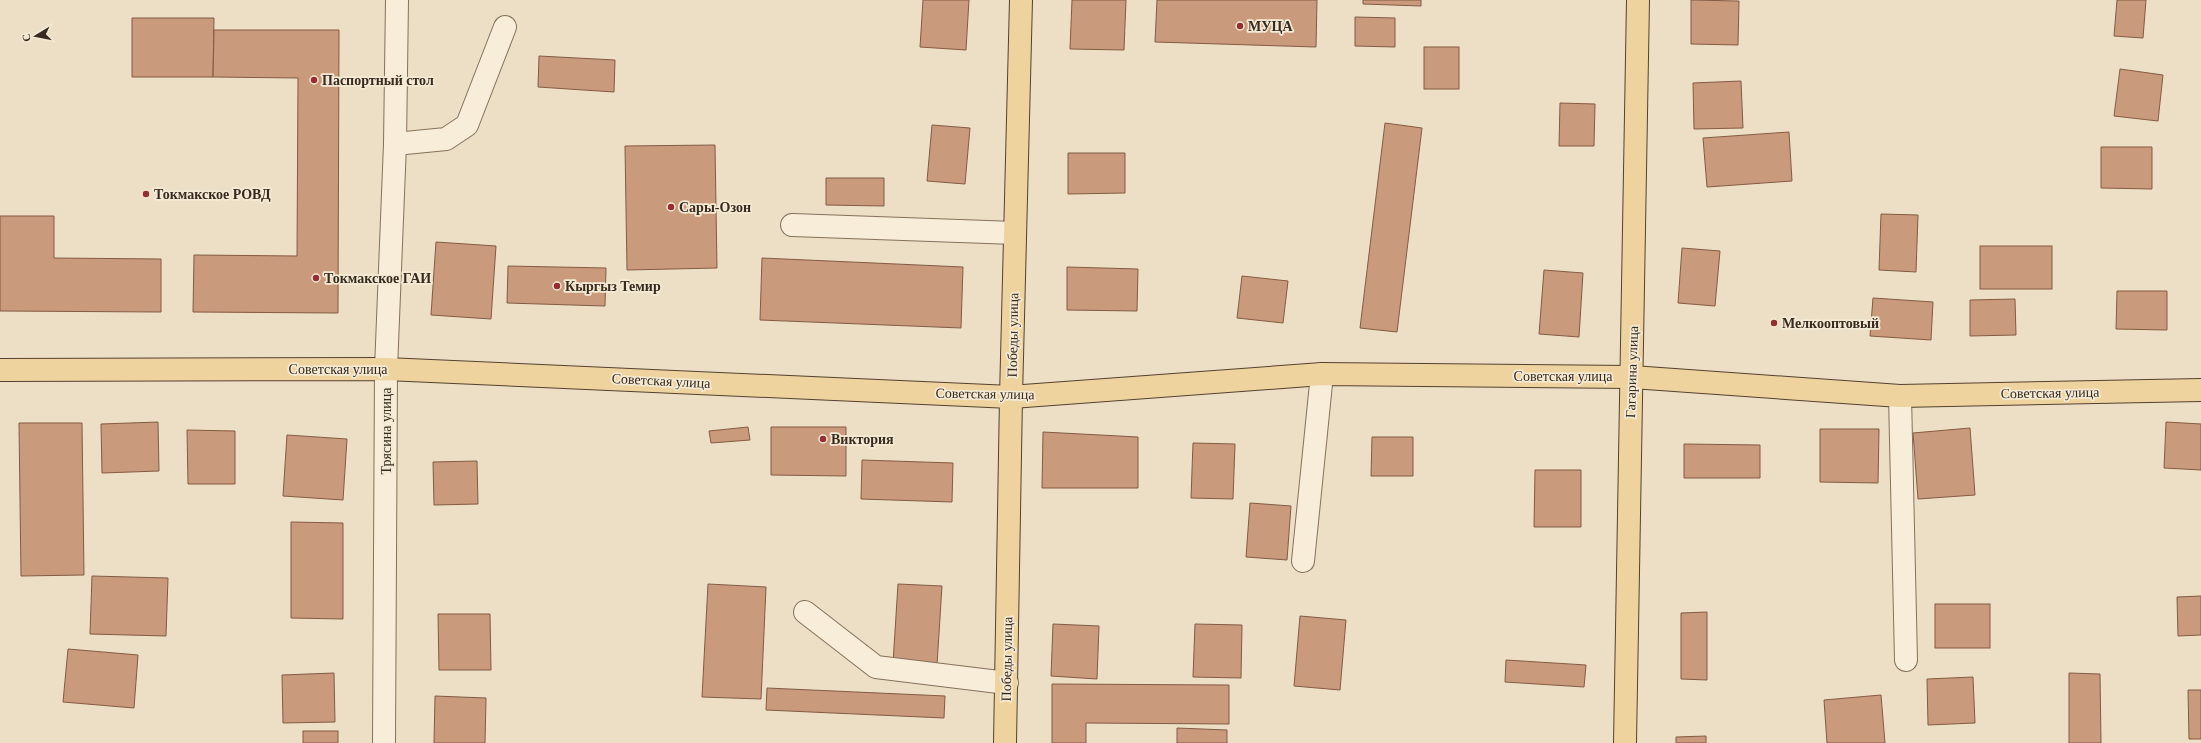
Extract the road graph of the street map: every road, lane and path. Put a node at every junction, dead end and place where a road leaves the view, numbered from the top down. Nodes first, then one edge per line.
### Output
1 (396, 0) edge
2 (1022, 0) edge
3 (1638, 0) edge
4 (505, 27) dead end
5 (395, 144) junction
6 (792, 225) dead end
7 (1015, 233) junction
8 (386, 369) junction
9 (0, 370) edge
10 (1322, 374) junction
11 (1632, 376) junction
12 (2201, 390) edge
13 (1900, 396) junction
14 (1011, 397) junction
15 (1303, 561) dead end
16 (805, 612) dead end
17 (1906, 660) dead end
18 (1007, 683) junction
19 (384, 743) edge
20 (1005, 743) edge
21 (1625, 743) edge

1 - 5 street, Трясина улица
2 - 7 main road, Победы улица
3 - 11 main road, Гагарина улица
4 - 5 street
5 - 8 street, Трясина улица
6 - 7 street
7 - 14 main road, Победы улица
8 - 9 main road, Советская улица
8 - 14 main road, Советская улица
8 - 19 street, Трясина улица
10 - 11 main road, Советская улица
10 - 14 main road, Советская улица
10 - 15 street
11 - 13 main road, Советская улица
11 - 21 main road, Гагарина улица
12 - 13 main road, Советская улица
13 - 17 street
14 - 18 main road, Победы улица
16 - 18 street
18 - 20 main road, Победы улица

